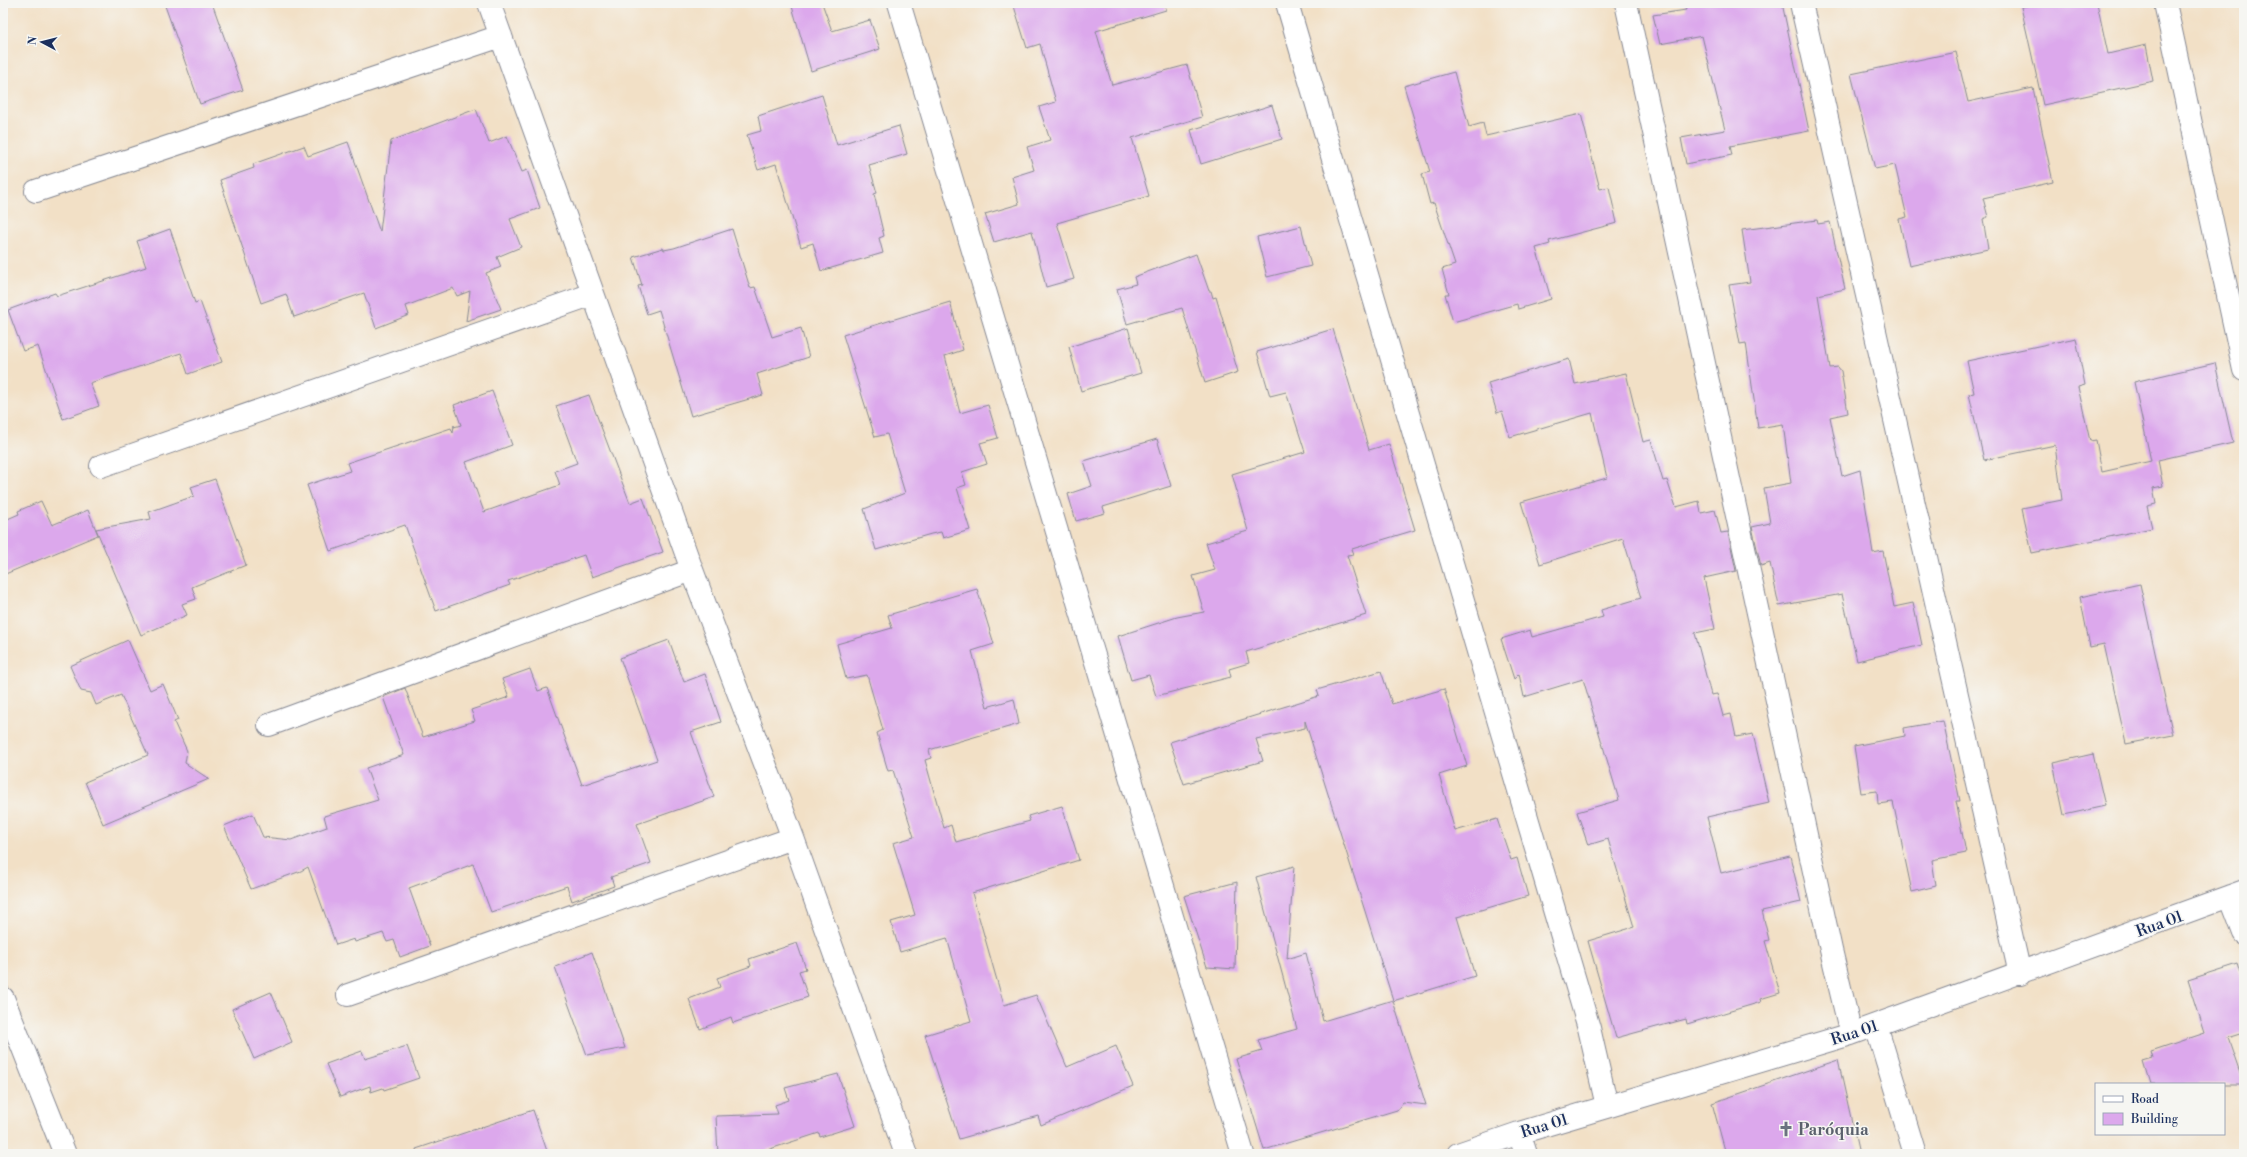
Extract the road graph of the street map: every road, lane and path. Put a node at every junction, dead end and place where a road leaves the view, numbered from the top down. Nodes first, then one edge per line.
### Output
1 (490, 3) edge
2 (898, 3) edge
3 (1287, 3) edge
4 (1626, 3) edge
5 (1801, 3) edge
6 (2165, 3) edge
7 (501, 36) junction
8 (36, 191) dead end
9 (593, 294) junction
10 (2244, 370) edge
11 (102, 466) dead end
12 (692, 570) junction
13 (269, 725) dead end
14 (793, 838) junction
15 (2237, 894) edge
16 (2244, 933) edge
17 (2020, 974) junction
18 (348, 995) dead end
19 (3, 998) edge
20 (1876, 1025) junction
21 (1851, 1034) junction
22 (1607, 1106) junction
23 (1519, 1133) junction
24 (66, 1154) edge
25 (906, 1154) edge
26 (1243, 1154) edge
27 (1458, 1154) edge
28 (1526, 1154) edge
29 (1915, 1154) edge

1 - 7 street
2 - 26 street
3 - 22 street
4 - 21 street
5 - 17 street
6 - 10 street
7 - 8 street
7 - 9 street
9 - 11 street
9 - 12 street
12 - 13 street
12 - 14 street
14 - 18 street
14 - 25 street
15 - 16 street
15 - 17 street, Rua 01
17 - 20 street, Rua 01
19 - 24 street
20 - 21 street, Rua 01
20 - 29 street
21 - 22 street, Rua 01
22 - 23 street, Rua 01
23 - 27 street, Rua 01
23 - 28 street

